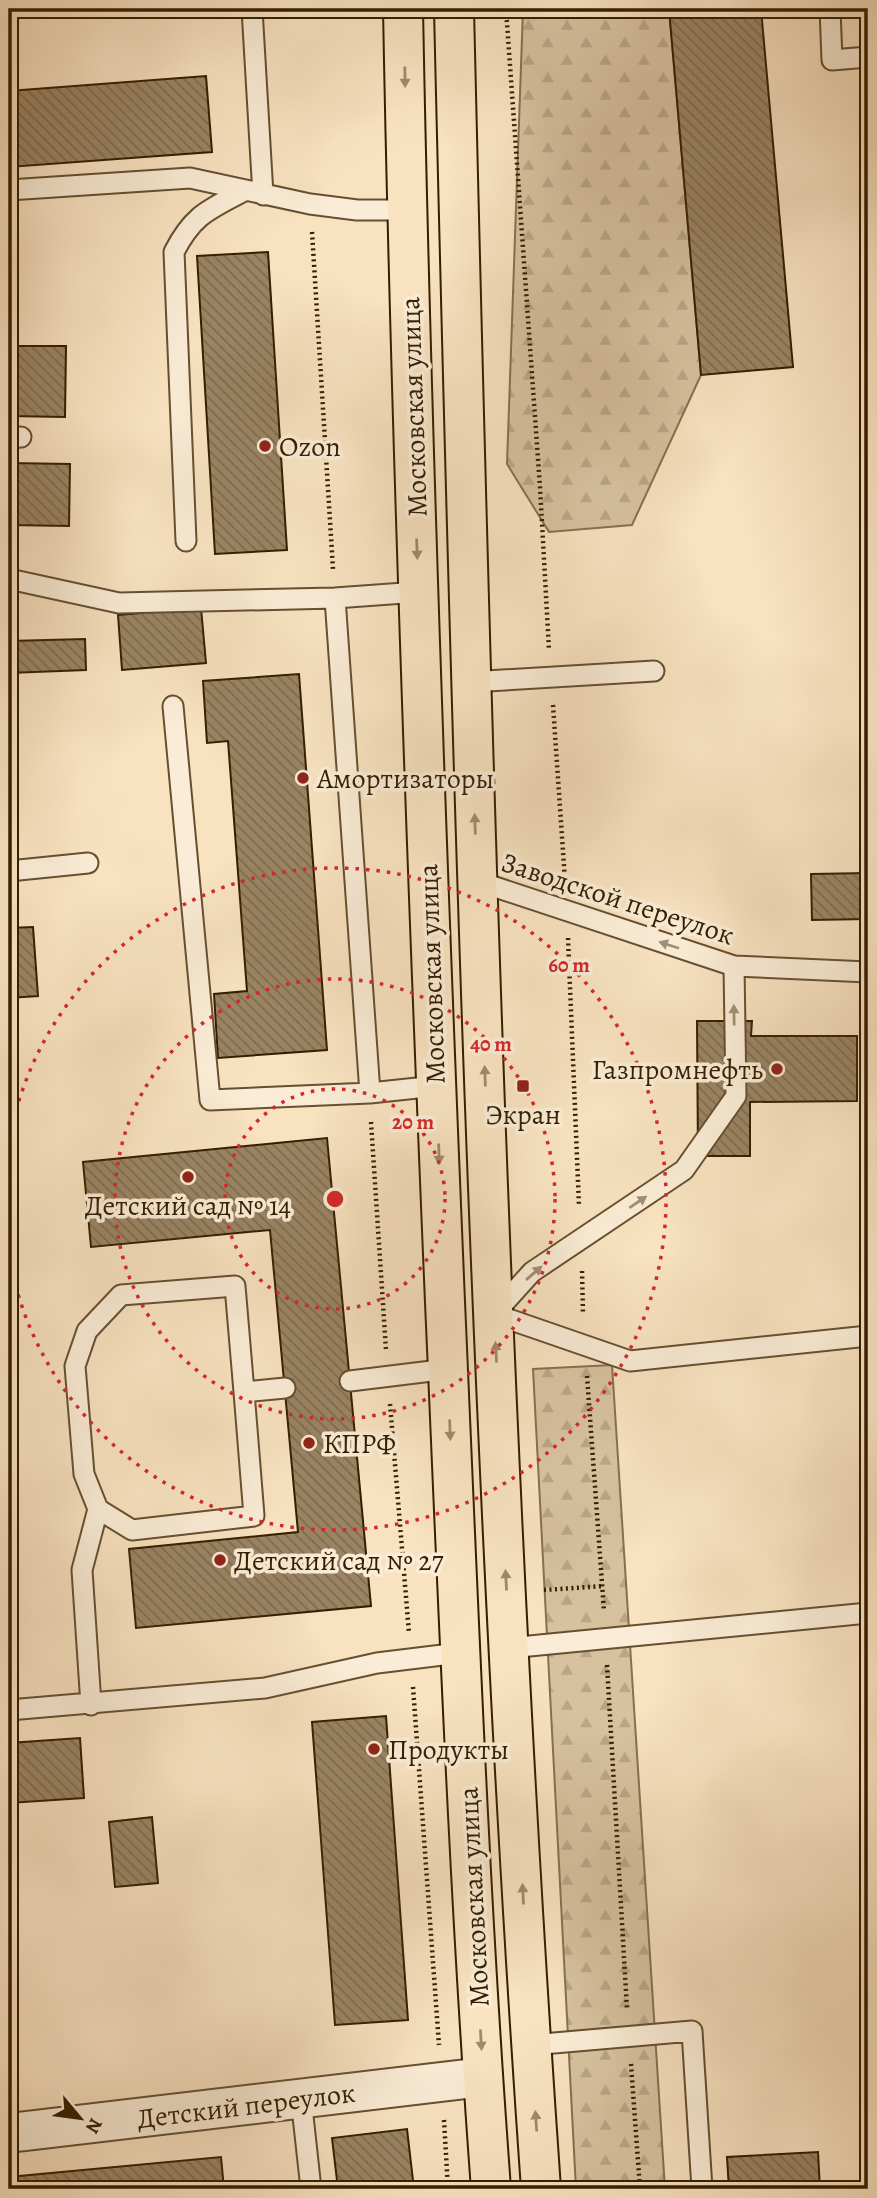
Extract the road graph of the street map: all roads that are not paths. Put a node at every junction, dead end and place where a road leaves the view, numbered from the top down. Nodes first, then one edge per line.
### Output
1 (251, 9) edge
2 (403, 9) edge
3 (454, 9) edge
4 (830, 9) edge
5 (868, 57) edge
6 (9, 190) edge
7 (253, 193) junction
8 (407, 210) junction
9 (186, 541) dead end
10 (9, 579) edge
11 (418, 592) junction
12 (335, 598) junction
13 (654, 671) dead end
14 (470, 682) junction
15 (173, 706) dead end
16 (89, 863) dead end
17 (9, 871) edge
18 (477, 881) junction
19 (734, 966) junction
20 (868, 972) edge
21 (436, 1086) junction
22 (370, 1093) junction
23 (494, 1314) junction
24 (868, 1336) edge
25 (448, 1369) junction
26 (350, 1381) dead end
27 (285, 1388) dead end
28 (244, 1392) junction
29 (98, 1508) junction
30 (868, 1613) edge
31 (509, 1648) junction
32 (459, 1653) junction
33 (92, 1704) junction
34 (9, 1710) edge
35 (531, 2045) junction
36 (483, 2077) junction
37 (301, 2098) junction
38 (9, 2133) edge
39 (311, 2189) edge
40 (491, 2189) edge
41 (541, 2189) edge
42 (702, 2189) edge

1 - 7 lane
2 -> 8 main road, Московская улица
3 - 14 main road, Московская улица
4 - 5 lane
6 - 7 lane
7 - 8 lane
7 - 9 lane
8 -> 11 main road, Московская улица
10 - 12 lane
11 - 12 lane
11 - 21 main road, Московская улица
12 - 22 lane
13 - 14 lane
18 -> 14 main road, Московская улица
15 - 22 lane
16 - 17 lane
19 -> 18 lane, Заводской переулок
23 -> 18 main road, Московская улица
19 - 20 lane, Заводской переулок
23 -> 19 lane
21 - 22 lane
21 -> 25 main road, Московская улица
23 - 24 lane
31 -> 23 main road, Московская улица
25 - 26 lane
25 -> 32 main road, Московская улица
27 - 28 lane
28 - 29 lane
28 - 29 lane
29 - 33 lane
30 - 31 lane
31 - 32 main road
35 -> 31 main road, Московская улица
32 - 33 lane
32 -> 36 main road, Московская улица
33 - 34 lane
41 -> 35 main road, Московская улица
35 - 42 lane
36 - 37 street, Детский переулок
36 - 40 main road, Московская улица
37 - 38 street, Детский переулок
37 - 39 lane

